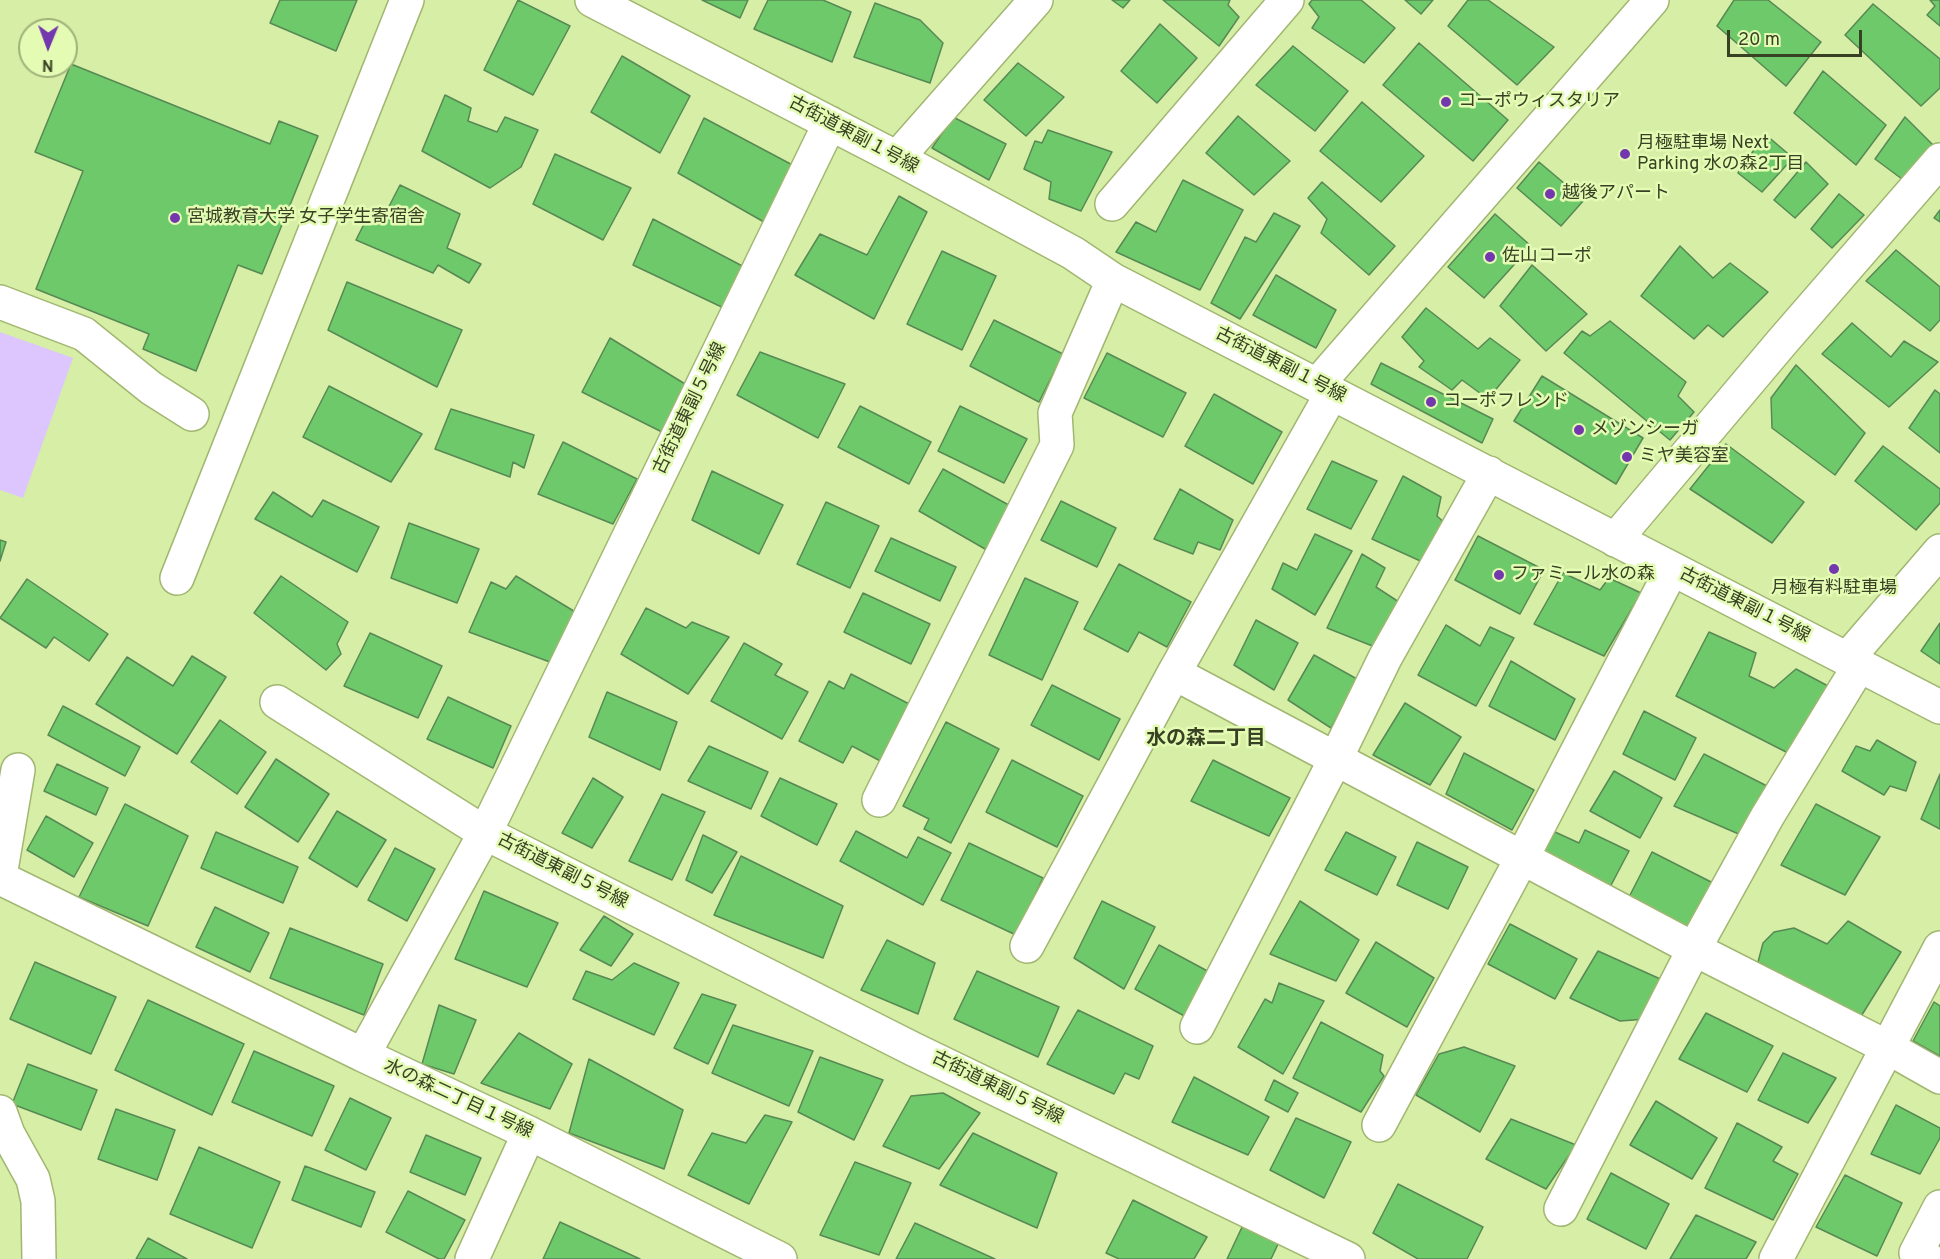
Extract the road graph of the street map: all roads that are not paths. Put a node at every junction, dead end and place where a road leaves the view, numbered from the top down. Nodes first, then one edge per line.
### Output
1 (406, 0) edge
2 (592, 0) edge
3 (1036, 0) edge
4 (1287, 0) edge
5 (1652, 0) edge
6 (830, 123) junction
7 (897, 158) junction
8 (1940, 160) edge
9 (1112, 204) dead end
10 (1113, 280) junction
11 (0, 302) edge
12 (1324, 389) junction
13 (192, 414) dead end
14 (1489, 473) junction
15 (1615, 540) junction
16 (1940, 551) edge
17 (1672, 569) junction
18 (177, 578) dead end
19 (1853, 662) junction
20 (1174, 673) junction
21 (277, 702) dead end
22 (1940, 707) edge
23 (1335, 760) junction
24 (18, 770) dead end
25 (879, 800) dead end
26 (484, 833) junction
27 (1522, 858) junction
28 (0, 877) edge
29 (1027, 946) dead end
30 (1940, 948) edge
31 (1694, 949) junction
32 (1197, 1028) dead end
33 (1887, 1047) junction
34 (363, 1055) junction
35 (1940, 1077) edge
36 (0, 1112) edge
37 (1379, 1125) dead end
38 (529, 1133) junction
39 (1940, 1207) edge
40 (1561, 1209) dead end
41 (776, 1258) edge
42 (39, 1259) edge
43 (472, 1259) edge
44 (1348, 1259) edge
45 (1776, 1259) edge
46 (1928, 1259) edge

1 - 18 street
2 - 6 street, 古街道東副１号線
3 - 7 street
4 - 9 street
5 - 12 street
6 - 7 street, 古街道東副１号線
6 - 26 street, 古街道東副５号線
7 - 10 street, 古街道東副１号線
8 - 15 street
10 - 12 street, 古街道東副１号線
10 - 25 street
11 - 13 street
12 - 14 street, 古街道東副１号線
12 - 20 street
14 - 15 street, 古街道東副１号線
14 - 23 street
15 - 17 street, 古街道東副１号線
16 - 19 street
17 - 19 street, 古街道東副１号線
17 - 27 street
19 - 22 street, 古街道東副１号線
19 - 31 street
20 - 23 street
20 - 29 street
21 - 26 street
23 - 27 street
23 - 32 street
24 - 28 street
26 - 34 street, 水の森二丁目１号線
26 - 44 street, 古街道東副５号線
27 - 31 street
27 - 37 street
28 - 34 street
30 - 33 street
31 - 33 street
31 - 40 street
33 - 35 street
33 - 45 street
34 - 38 street, 水の森二丁目１号線
36 - 42 street
38 - 41 street, 水の森二丁目１号線
38 - 43 street
39 - 46 street

